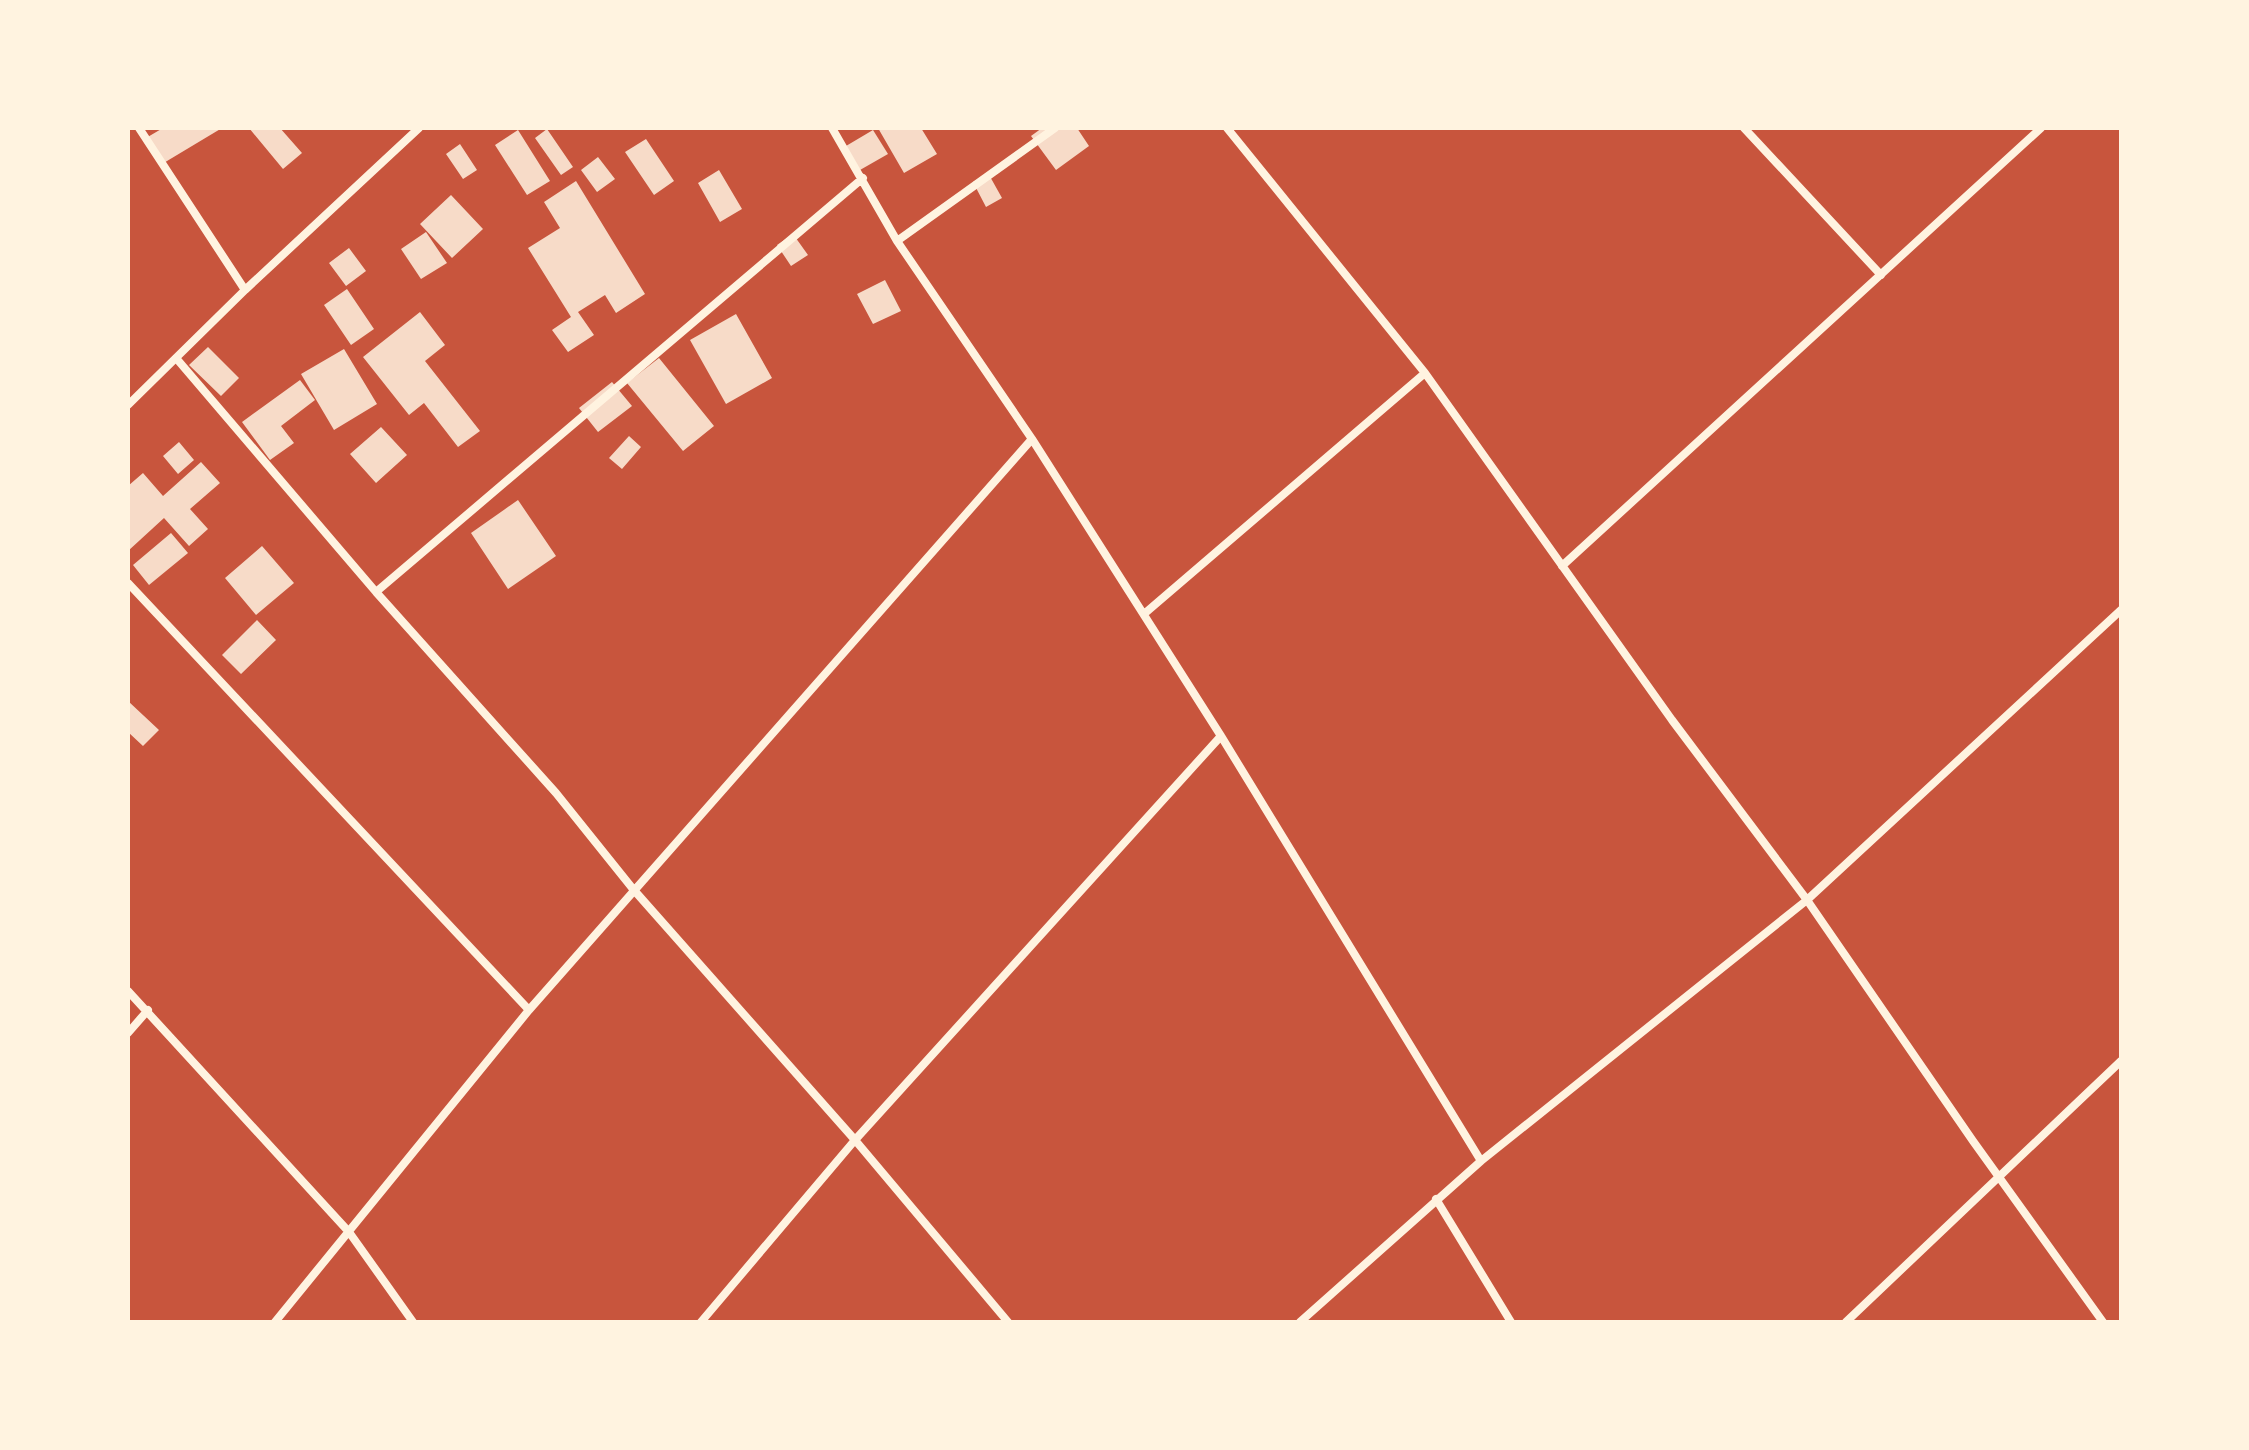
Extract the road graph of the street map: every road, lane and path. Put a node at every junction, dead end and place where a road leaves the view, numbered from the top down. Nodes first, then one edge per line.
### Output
1 (139, 128) edge
2 (419, 128) edge
3 (832, 128) edge
4 (1055, 128) edge
5 (1227, 128) edge
6 (1744, 128) edge
7 (2041, 128) edge
8 (863, 178) junction
9 (897, 241) junction
10 (1881, 275) junction
11 (245, 290) junction
12 (176, 358) junction
13 (1425, 373) junction
14 (128, 405) edge
15 (1032, 439) junction
16 (1562, 566) junction
17 (128, 583) edge
18 (376, 592) junction
19 (2121, 610) edge
20 (1144, 614) junction
21 (1221, 736) junction
22 (633, 889) junction
23 (1807, 900) junction
24 (128, 991) edge
25 (148, 1010) junction
26 (529, 1010) junction
27 (128, 1033) edge
28 (2121, 1061) edge
29 (855, 1140) junction
30 (1481, 1161) junction
31 (1999, 1177) junction
32 (1436, 1199) junction
33 (349, 1232) junction
34 (275, 1322) edge
35 (413, 1322) edge
36 (701, 1322) edge
37 (1008, 1322) edge
38 (1300, 1322) edge
39 (1511, 1322) edge
40 (1846, 1322) edge
41 (2103, 1322) edge

1 - 11 street
2 - 11 street
3 - 8 street
4 - 9 street
5 - 13 street
6 - 10 street
7 - 10 street
8 - 9 street
8 - 18 street
9 - 15 street
10 - 16 street
11 - 12 street
12 - 14 street
12 - 18 street
13 - 16 street
13 - 20 street
15 - 20 street
15 - 22 street
16 - 23 street
17 - 26 street
18 - 22 street
19 - 23 street
20 - 21 street
21 - 29 street
21 - 30 street
22 - 26 street
22 - 29 street
23 - 30 street
23 - 31 street
24 - 25 street
25 - 27 street
25 - 33 street
26 - 33 street
28 - 31 street
29 - 36 street
29 - 37 street
30 - 32 street
31 - 40 street
31 - 41 street
32 - 38 street
32 - 39 street
33 - 34 street
33 - 35 street

